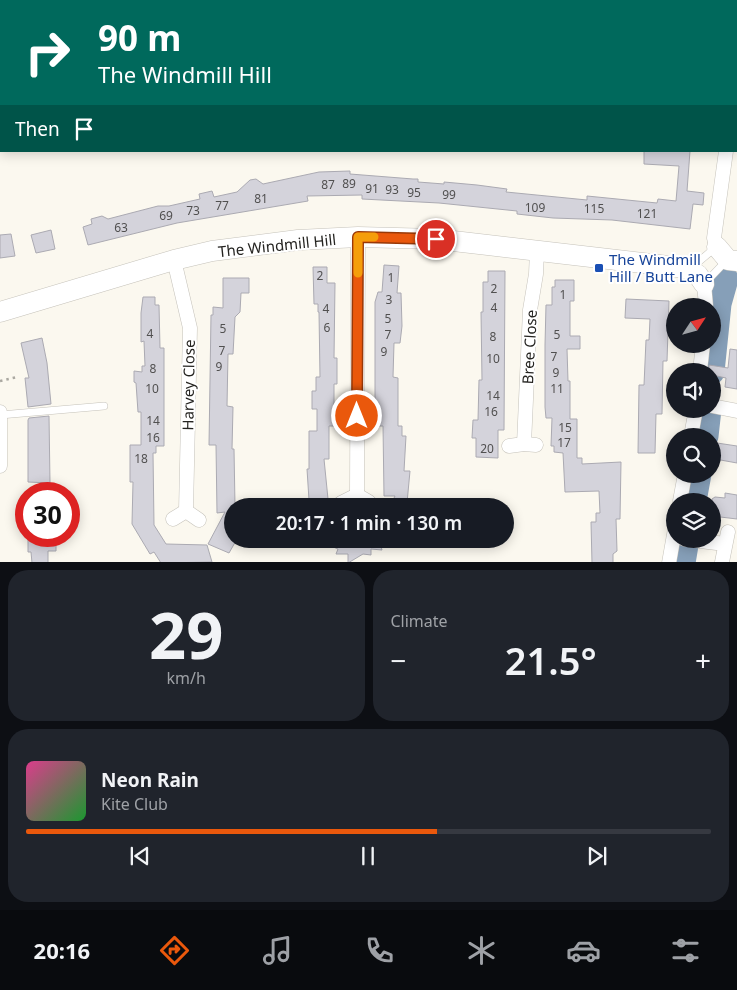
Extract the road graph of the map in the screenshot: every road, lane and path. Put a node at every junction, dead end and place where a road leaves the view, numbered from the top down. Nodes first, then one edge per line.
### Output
1 (726, 152) edge
2 (358, 237) junction
3 (537, 251) junction
4 (727, 256) edge
5 (174, 260) junction
6 (690, 270) junction
7 (704, 284) junction
8 (705, 298) edge
9 (0, 312) edge
10 (17, 377) dead end
11 (0, 381) edge
12 (104, 406) dead end
13 (721, 408) edge
14 (737, 411) edge
15 (0, 413) edge
16 (509, 446) dead end
17 (0, 466) edge
18 (363, 498) edge
19 (186, 511) junction
20 (172, 520) dead end
21 (199, 520) dead end
22 (721, 538) edge
23 (675, 548) edge
24 (669, 562) edge
25 (722, 562) edge

1 - 4 street
2 - 3 street, The Windmill Hill
2 - 5 street, The Windmill Hill
2 - 18 street
3 - 6 street, The Windmill Hill
3 - 16 street, Bree Close
4 - 6 lane
4 - 7 lane
5 - 9 street, The Windmill Hill
5 - 19 street, Harvey Close
6 - 7 street
7 - 8 street
10 - 11 path
12 - 15 lane
13 - 14 street
15 - 17 street
19 - 20 street
19 - 21 street
22 - 25 street
23 - 24 street

